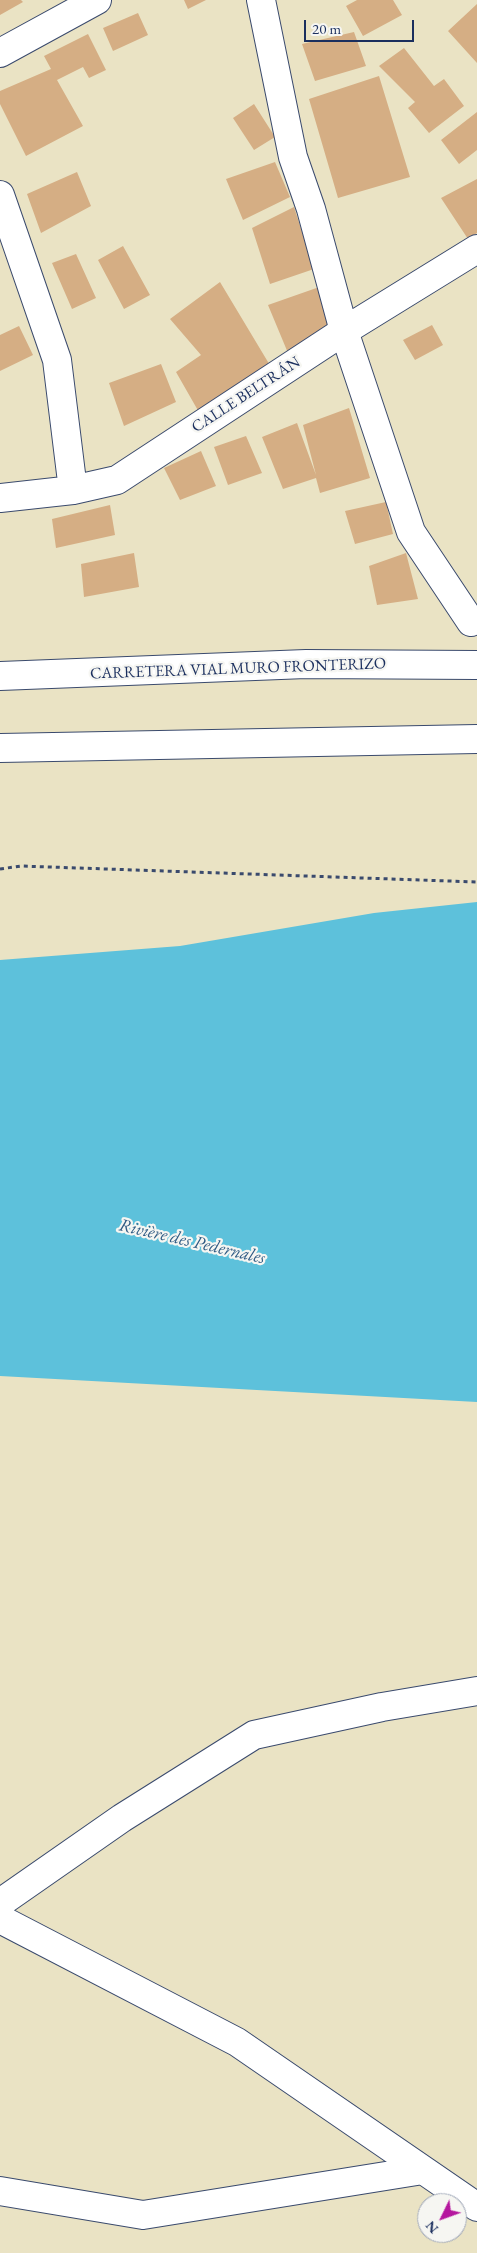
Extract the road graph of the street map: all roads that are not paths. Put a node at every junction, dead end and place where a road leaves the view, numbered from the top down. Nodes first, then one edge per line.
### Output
1 (96, 0) edge
2 (261, 0) edge
3 (0, 53) edge
4 (0, 195) edge
5 (477, 249) edge
6 (344, 331) junction
7 (73, 490) junction
8 (0, 498) edge
9 (470, 622) dead end
10 (477, 665) edge
11 (0, 676) edge
12 (477, 739) edge
13 (0, 748) edge
14 (477, 1691) edge
15 (0, 1904) edge
16 (0, 1919) edge
17 (423, 2170) junction
18 (0, 2191) edge
19 (477, 2207) edge

1 - 3 street
2 - 6 street
4 - 7 street
5 - 6 street, CALLE BELTRÁN
6 - 7 street, CALLE BELTRÁN
6 - 9 street
7 - 8 street, CALLE BELTRÁN
10 - 11 street, CARRETERA VIAL MURO FRONTERIZO
12 - 13 street
14 - 15 street
16 - 17 street
17 - 18 street
17 - 19 street

